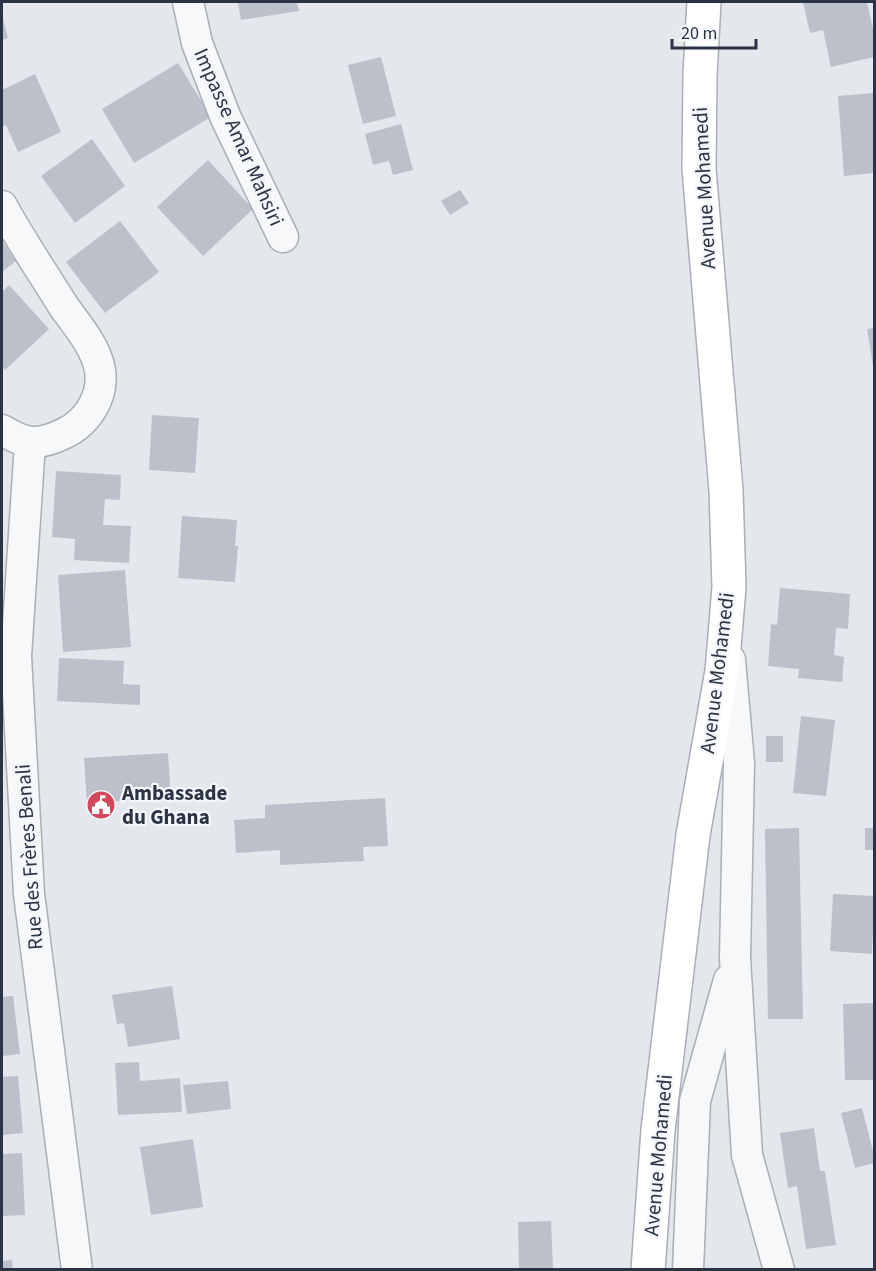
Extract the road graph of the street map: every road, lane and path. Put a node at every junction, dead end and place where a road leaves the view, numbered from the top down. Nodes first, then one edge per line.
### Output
1 (188, 2) edge
2 (704, 2) edge
3 (2, 206) edge
4 (283, 237) dead end
5 (2, 430) edge
6 (30, 443) junction
7 (727, 617) junction
8 (9, 656) edge
9 (735, 958) junction
10 (77, 1269) edge
11 (648, 1269) edge
12 (688, 1269) edge
13 (779, 1269) edge

1 - 4 street, Impasse Amar Mahsiri
2 - 7 main road, Avenue Mohamedi
3 - 6 street
5 - 6 street
6 - 8 street, Rue des Frères Benali
7 - 9 street
7 - 11 main road, Avenue Mohamedi
8 - 10 street, Rue des Frères Benali
9 - 12 street
9 - 13 street

